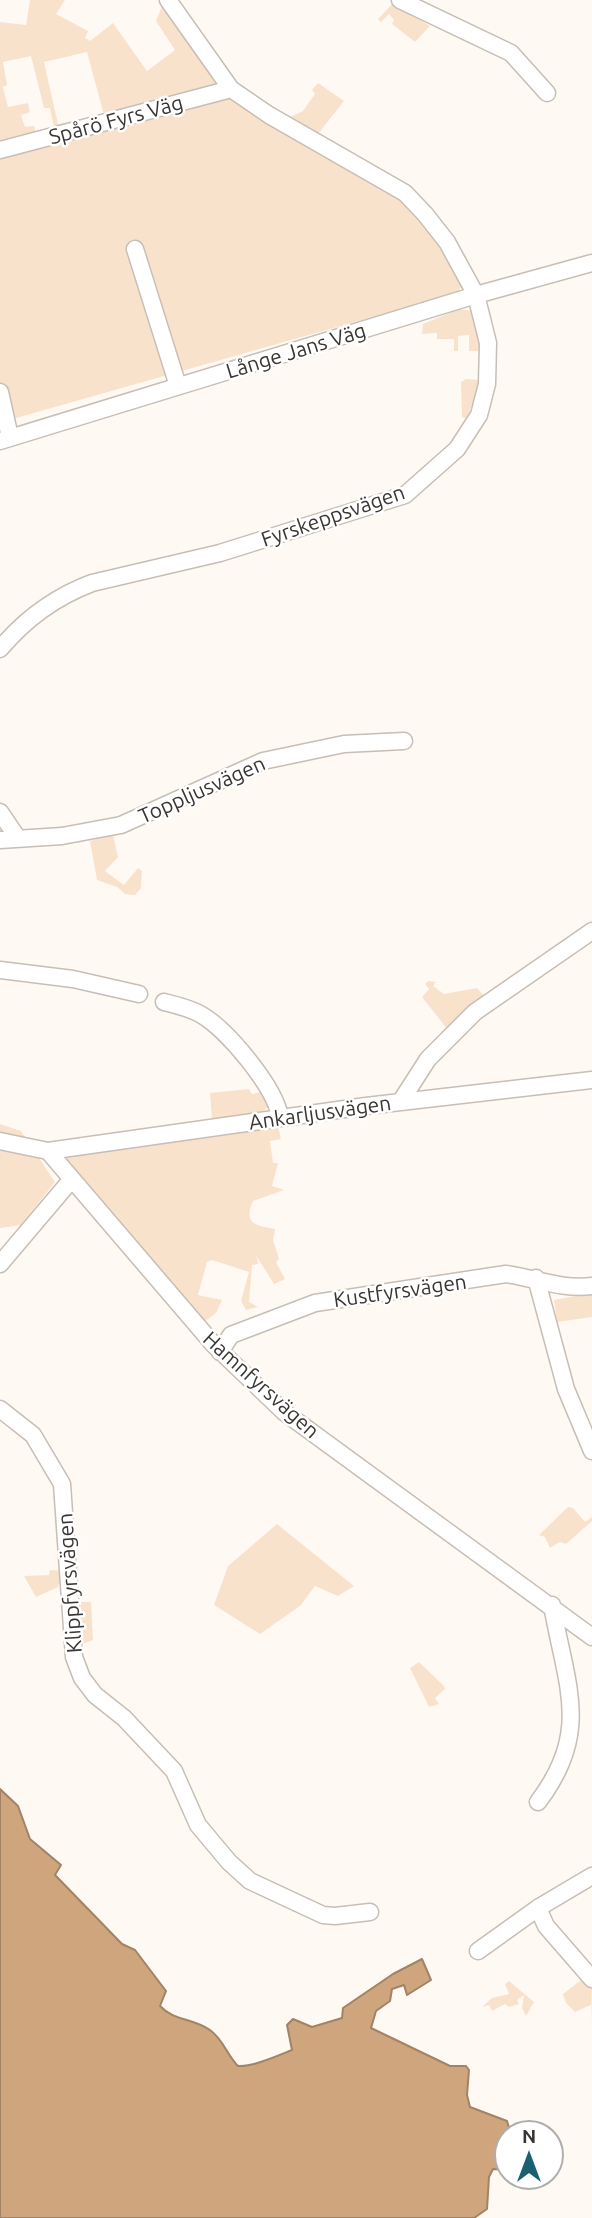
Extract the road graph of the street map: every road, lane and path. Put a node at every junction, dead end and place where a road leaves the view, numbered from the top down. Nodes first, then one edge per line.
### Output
1 (168, 0) edge
2 (400, 0) edge
3 (231, 89) junction
4 (547, 93) dead end
5 (0, 150) edge
6 (135, 249) dead end
7 (592, 263) edge
8 (476, 295) junction
9 (178, 386) junction
10 (0, 392) edge
11 (5, 439) edge
12 (0, 649) edge
13 (404, 741) dead end
14 (0, 812) edge
15 (17, 837) junction
16 (0, 840) edge
17 (592, 931) edge
18 (0, 970) edge
19 (139, 994) dead end
20 (164, 1002) dead end
21 (592, 1080) edge
22 (401, 1101) junction
23 (280, 1117) junction
24 (0, 1140) edge
25 (48, 1151) junction
26 (72, 1180) junction
27 (0, 1264) edge
28 (536, 1278) junction
29 (592, 1286) edge
30 (220, 1352) junction
31 (0, 1409) edge
32 (592, 1451) edge
33 (552, 1605) junction
34 (592, 1637) edge
35 (538, 1802) dead end
36 (592, 1876) edge
37 (538, 1908) junction
38 (370, 1912) dead end
39 (478, 1951) dead end
40 (592, 1979) edge

1 - 3 street, Fyrskeppsvägen
2 - 4 street
3 - 5 street, Spårö Fyrs Väg
3 - 8 street, Fyrskeppsvägen
6 - 9 street
7 - 8 street, Långe Jans Väg
8 - 9 street, Långe Jans Väg
8 - 12 street, Fyrskeppsvägen
9 - 11 street, Långe Jans Väg
10 - 11 street
13 - 15 street, Toppljusvägen
14 - 15 street
15 - 16 street, Toppljusvägen
17 - 22 street
18 - 19 street
20 - 23 street
21 - 22 street, Ankarljusvägen
22 - 23 street, Ankarljusvägen
23 - 25 street, Ankarljusvägen
24 - 25 street
25 - 26 street, Hamnfyrsvägen
26 - 27 street
26 - 30 street, Hamnfyrsvägen
28 - 29 street, Kustfyrsvägen
28 - 30 street, Kustfyrsvägen
28 - 32 street
30 - 33 street, Hamnfyrsvägen
31 - 38 street, Klippfyrsvägen
33 - 34 street, Hamnfyrsvägen
33 - 35 street
36 - 37 street
37 - 39 street
37 - 40 street

